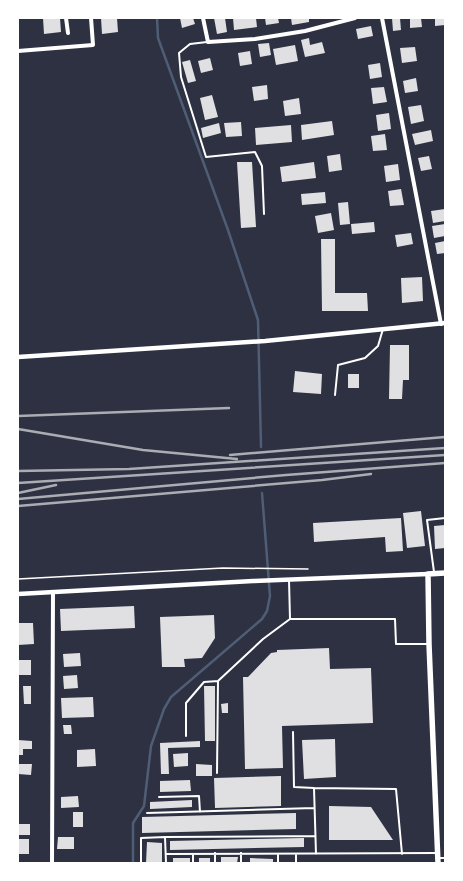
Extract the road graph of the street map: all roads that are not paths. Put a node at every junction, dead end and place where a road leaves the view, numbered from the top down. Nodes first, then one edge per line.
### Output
1 (66, 18) edge
2 (91, 18) edge
3 (203, 18) edge
4 (355, 18) edge
5 (382, 18) edge
6 (68, 33) dead end
7 (208, 42) junction
8 (18, 51) edge
9 (264, 214) dead end
10 (443, 324) edge
11 (383, 328) junction
12 (18, 357) edge
13 (335, 395) dead end
14 (445, 518) edge
15 (445, 573) edge
16 (432, 574) junction
17 (289, 580) junction
18 (53, 593) junction
19 (18, 594) edge
20 (290, 619) junction
21 (429, 644) junction
22 (218, 681) junction
23 (293, 732) dead end
24 (186, 736) dead end
25 (217, 773) dead end
26 (314, 788) junction
27 (159, 797) dead end
28 (314, 808) junction
29 (200, 812) junction
30 (147, 813) dead end
31 (315, 836) junction
32 (166, 838) junction
33 (166, 854) junction
34 (193, 854) junction
35 (215, 854) junction
36 (241, 854) junction
37 (316, 854) junction
38 (402, 854) junction
39 (278, 855) junction
40 (296, 855) junction
41 (437, 858) edge
42 (445, 858) edge
43 (52, 863) edge
44 (140, 863) edge
45 (166, 863) edge
46 (193, 863) edge
47 (214, 863) edge
48 (241, 863) edge
49 (278, 863) edge
50 (296, 863) edge

1 - 6 street
2 - 8 street
3 - 7 street
4 - 7 street
5 - 10 street
7 - 9 lane
10 - 11 street
11 - 12 street
11 - 13 lane
14 - 16 lane
15 - 16 main road
16 - 17 street
16 - 21 main road
17 - 18 street
17 - 20 lane
18 - 19 street
18 - 43 street
20 - 21 lane
20 - 22 lane
21 - 41 main road
22 - 24 lane
22 - 25 lane
23 - 26 lane
26 - 28 lane
26 - 38 lane
27 - 29 lane
28 - 29 lane
28 - 31 lane
29 - 30 lane
31 - 32 lane
31 - 37 lane
32 - 33 lane
32 - 44 lane
33 - 34 lane
33 - 45 lane
34 - 35 lane
34 - 46 lane
35 - 36 lane
35 - 47 lane
36 - 39 lane
36 - 48 lane
37 - 38 lane
37 - 40 lane
38 - 41 lane
39 - 40 lane
39 - 49 lane
40 - 50 lane
41 - 42 lane

